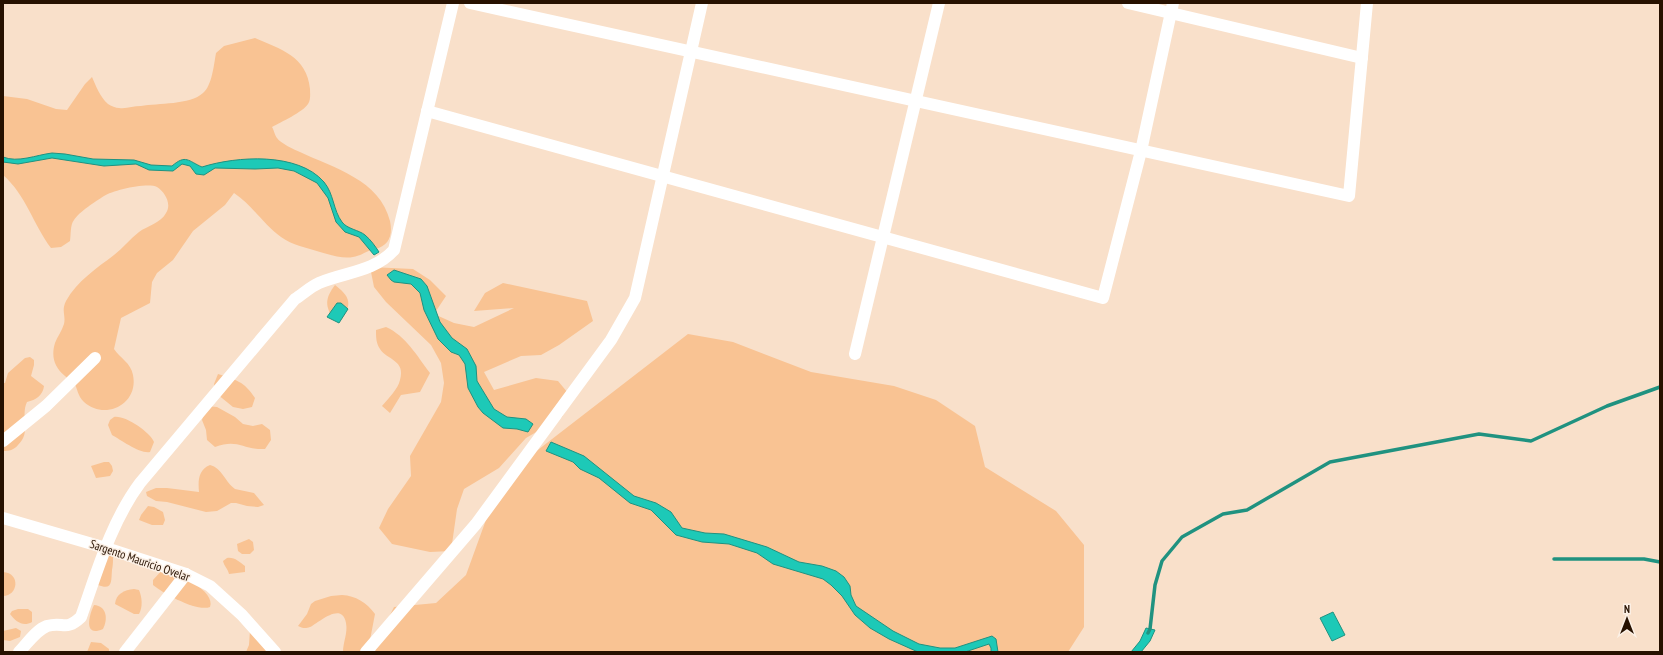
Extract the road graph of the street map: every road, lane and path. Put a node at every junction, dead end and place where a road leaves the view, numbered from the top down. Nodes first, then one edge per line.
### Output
1 (453, 3) edge
2 (470, 3) edge
3 (702, 3) edge
4 (939, 3) edge
5 (1128, 3) edge
6 (1367, 3) edge
7 (1172, 8) edge
8 (691, 52) junction
9 (1362, 58) junction
10 (915, 101) junction
11 (427, 111) junction
12 (1140, 151) junction
13 (663, 176) junction
14 (882, 237) junction
15 (854, 354) dead end
16 (95, 358) dead end
17 (3, 441) edge
18 (3, 518) edge
19 (106, 548) junction
20 (186, 574) junction
21 (19, 652) edge
22 (125, 652) edge
23 (275, 652) edge
24 (366, 652) edge

1 - 11 street
2 - 8 street
3 - 8 street
4 - 10 street
5 - 7 street
6 - 9 street
7 - 9 street
7 - 12 street
8 - 10 street
8 - 13 street
9 - 12 street
10 - 12 street
10 - 14 street
11 - 13 street
11 - 19 street
12 - 14 street
13 - 14 street
13 - 24 street
14 - 15 street
16 - 17 street
18 - 19 street, Sargento Mauricio Ovelar
19 - 20 street, Sargento Mauricio Ovelar
19 - 21 street
20 - 22 street
20 - 23 street, Sargento Mauricio Ovelar

